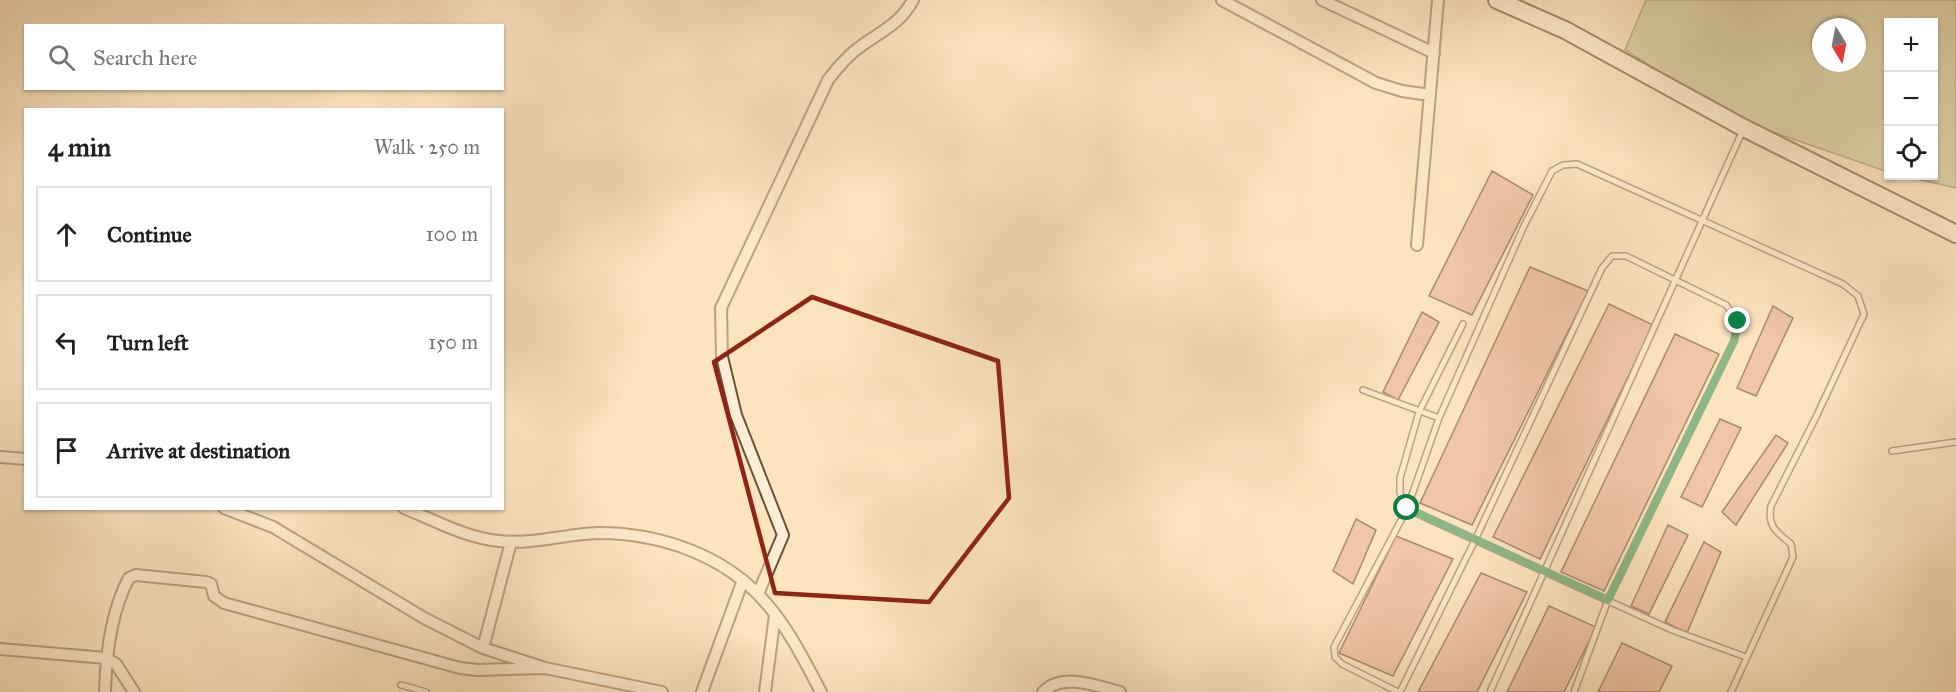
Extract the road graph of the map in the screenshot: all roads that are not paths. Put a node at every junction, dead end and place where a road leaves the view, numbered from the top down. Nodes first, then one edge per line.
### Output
1 (913, 0) edge
2 (1222, 0) edge
3 (1322, 0) edge
4 (1438, 0) edge
5 (1497, 0) edge
6 (1434, 53) junction
7 (1430, 96) junction
8 (1744, 128) junction
9 (1701, 222) junction
10 (1956, 234) edge
11 (1417, 245) dead end
12 (1677, 282) junction
13 (1462, 324) dead end
14 (1363, 390) dead end
15 (1419, 412) junction
16 (1439, 418) junction
17 (1956, 442) edge
18 (1892, 451) dead end
19 (0, 457) edge
20 (24, 459) edge
21 (1407, 508) junction
22 (229, 510) edge
23 (409, 510) edge
24 (1475, 540) junction
25 (512, 542) junction
26 (1544, 571) junction
27 (743, 580) junction
28 (758, 594) junction
29 (1608, 600) junction
30 (775, 615) junction
31 (483, 648) junction
32 (0, 649) edge
33 (1746, 657) junction
34 (106, 658) junction
35 (544, 668) junction
36 (401, 685) dead end
37 (105, 692) edge
38 (134, 692) edge
39 (426, 692) edge
40 (662, 692) edge
41 (702, 692) edge
42 (765, 692) edge
43 (821, 692) edge
44 (1043, 692) edge
45 (1120, 692) edge
46 (1399, 692) edge
47 (1490, 692) edge
48 (1574, 692) edge
49 (1731, 692) edge

1 - 28 street
2 - 7 street
3 - 6 street
4 - 6 street
5 - 8 main road
6 - 7 street
7 - 11 street
8 - 9 lane
8 - 10 main road
9 - 12 lane
9 - 16 lane
9 - 33 lane
12 - 24 lane
12 - 26 lane
12 - 29 lane
13 - 15 lane
14 - 15 lane
15 - 16 lane
15 - 21 lane
16 - 21 lane
17 - 18 lane
19 - 20 street
21 - 24 lane
21 - 46 lane
22 - 31 street
23 - 25 street
24 - 26 lane
24 - 46 lane
25 - 27 street
25 - 31 street
26 - 29 lane
26 - 47 lane
27 - 28 street
27 - 41 street
28 - 30 street
29 - 33 lane
29 - 48 lane
30 - 42 street
30 - 43 street
31 - 35 street
32 - 34 street
33 - 49 lane
34 - 35 street
34 - 37 street
34 - 38 street
35 - 40 street
36 - 39 lane
44 - 45 street

